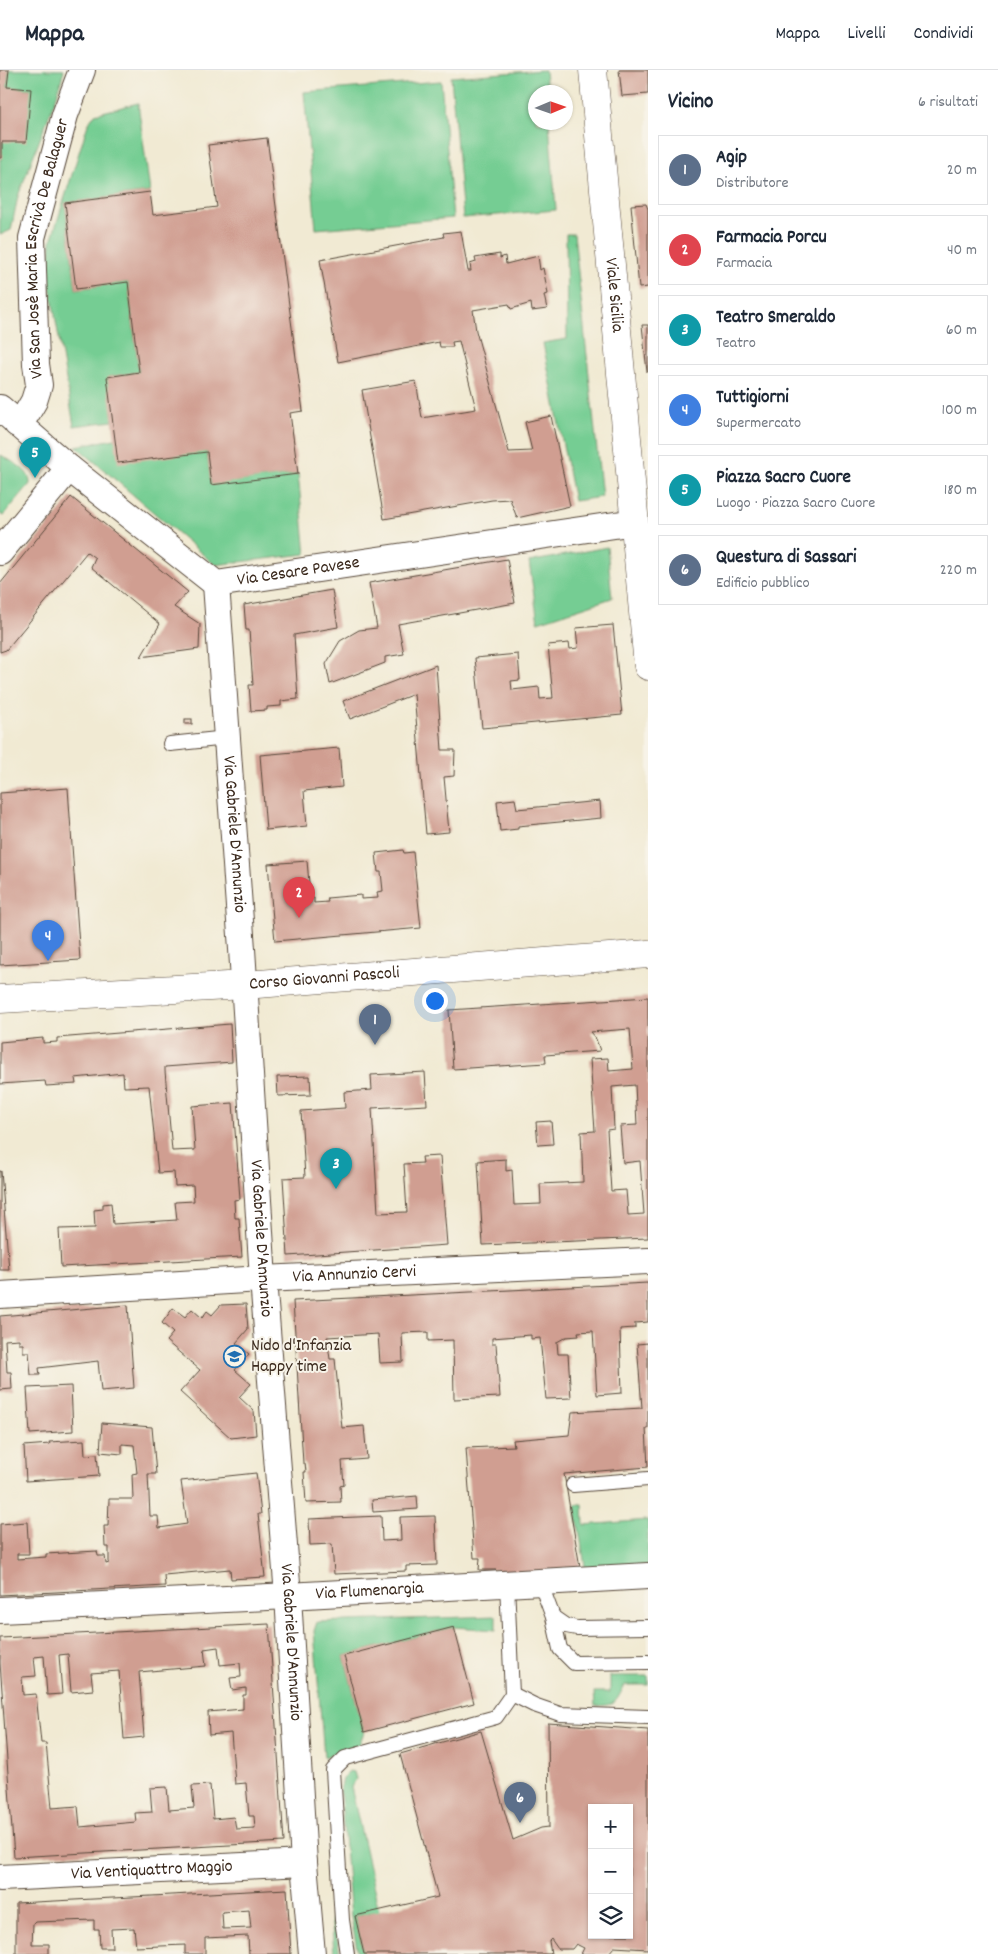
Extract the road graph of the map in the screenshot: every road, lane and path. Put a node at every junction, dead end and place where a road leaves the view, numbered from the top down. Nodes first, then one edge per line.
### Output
1 (82, 70) edge
2 (593, 70) edge
3 (8, 416) edge
4 (69, 468) junction
5 (635, 522) junction
6 (0, 552) edge
7 (216, 584) junction
8 (648, 666) edge
9 (227, 738) junction
10 (170, 744) dead end
11 (648, 954) edge
12 (245, 985) junction
13 (0, 999) edge
14 (648, 1261) edge
15 (264, 1279) junction
16 (0, 1296) edge
17 (648, 1479) edge
18 (573, 1486) dead end
19 (648, 1576) edge
20 (540, 1582) junction
21 (507, 1584) junction
22 (288, 1596) junction
23 (0, 1610) edge
24 (553, 1617) junction
25 (648, 1628) edge
26 (648, 1662) edge
27 (512, 1694) junction
28 (648, 1716) edge
29 (304, 1863) junction
30 (0, 1878) edge
31 (312, 1954) edge
32 (347, 1954) edge

1 - 3 street, Via San Josè Maria Escrivà De Balaguer
2 - 5 main road, Viale Sicilia
3 - 4 street, Via Cesare Pavese
4 - 6 street
4 - 7 street, Via Cesare Pavese
5 - 7 street, Via Cesare Pavese
5 - 8 main road, Viale Sicilia
7 - 9 street, Via Gabriele D'Annunzio
9 - 10 lane
9 - 12 street, Via Gabriele D'Annunzio
11 - 12 main road, Corso Giovanni Pascoli
12 - 13 main road, Corso Giovanni Pascoli
12 - 15 street, Via Gabriele D'Annunzio
14 - 15 street, Via Annunzio Cervi
15 - 16 street, Via Annunzio Cervi
15 - 22 street, Via Gabriele D'Annunzio
17 - 18 lane
19 - 20 street, Via Flumenargia
20 - 21 street, Via Flumenargia
20 - 24 lane
21 - 22 street, Via Flumenargia
21 - 27 lane
22 - 23 street, Via Flumenargia
22 - 29 street, Via Gabriele D'Annunzio
24 - 25 lane
24 - 26 lane
27 - 28 lane
27 - 32 lane
29 - 30 street, Via Ventiquattro Maggio
29 - 31 street, Via Gabriele D'Annunzio

